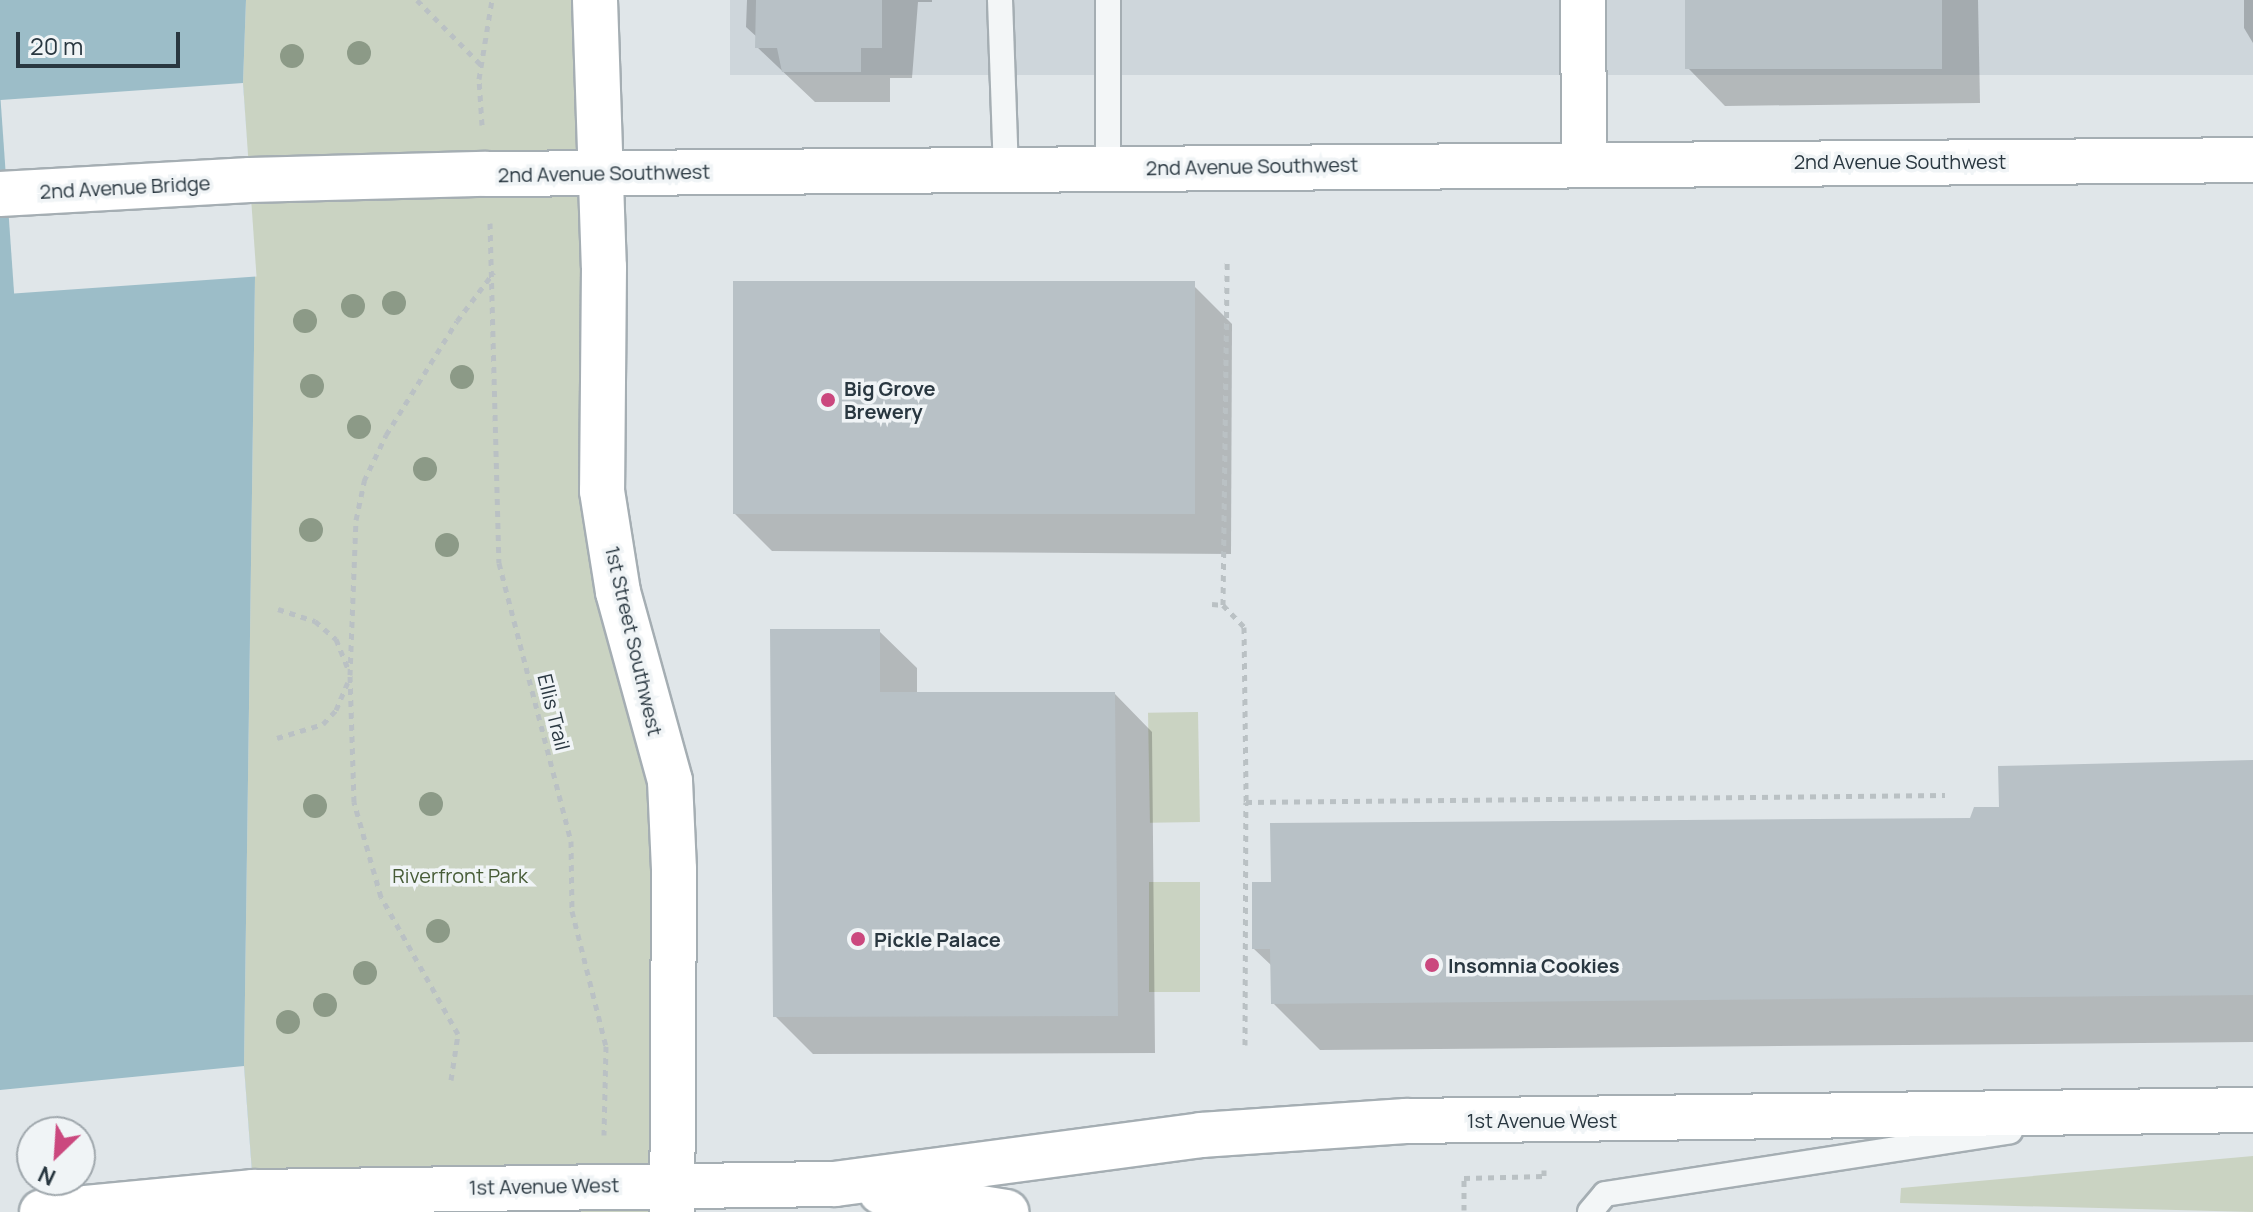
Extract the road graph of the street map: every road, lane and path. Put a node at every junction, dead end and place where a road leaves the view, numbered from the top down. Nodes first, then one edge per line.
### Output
1 (417, 0) edge
2 (492, 0) edge
3 (595, 0) edge
4 (1000, 0) edge
5 (1108, 0) edge
6 (1583, 0) edge
7 (481, 65) junction
8 (482, 131) dead end
9 (2253, 160) edge
10 (1584, 162) junction
11 (1108, 168) junction
12 (1006, 169) junction
13 (601, 174) junction
14 (250, 180) joint
15 (0, 194) edge
16 (490, 217) dead end
17 (1227, 260) dead end
18 (495, 271) junction
19 (1212, 604) dead end
20 (1223, 605) junction
21 (278, 609) dead end
22 (350, 675) junction
23 (277, 738) dead end
24 (1945, 795) dead end
25 (1246, 802) junction
26 (1245, 1045) dead end
27 (451, 1080) dead end
28 (2253, 1110) edge
29 (2155, 1112) junction
30 (1544, 1163) dead end
31 (604, 1184) junction
32 (835, 1184) junction
33 (673, 1199) edge
34 (1464, 1210) dead end
35 (42, 1212) edge
36 (1006, 1212) edge
37 (1590, 1212) edge

1 - 7 path
2 - 7 path
3 - 13 main road, 1st Street Southwest
4 - 12 lane
5 - 11 lane
6 - 10 main road
7 - 8 path
9 - 10 main road, 2nd Avenue Southwest
10 - 11 main road, 2nd Avenue Southwest
11 - 12 main road, 2nd Avenue Southwest
12 - 13 main road, 2nd Avenue Southwest
13 - 14 main road, 2nd Avenue Southwest
13 - 33 main road, 1st Street Southwest
14 - 15 main road, 2nd Avenue Bridge
16 - 18 path, Ellis Trail
17 - 20 path
18 - 22 path
18 - 31 path, Ellis Trail
19 - 20 path
20 - 25 path
21 - 22 path
22 - 23 path
22 - 27 path
24 - 25 path
25 - 26 path
28 - 29 main road, 1st Avenue West
29 - 32 main road, 1st Avenue West
29 - 37 lane
30 - 34 path
31 - 33 main road, 1st Avenue West
31 - 35 main road, 1st Avenue West
32 - 33 main road, 1st Avenue West
32 - 36 main road, 1st Avenue West

